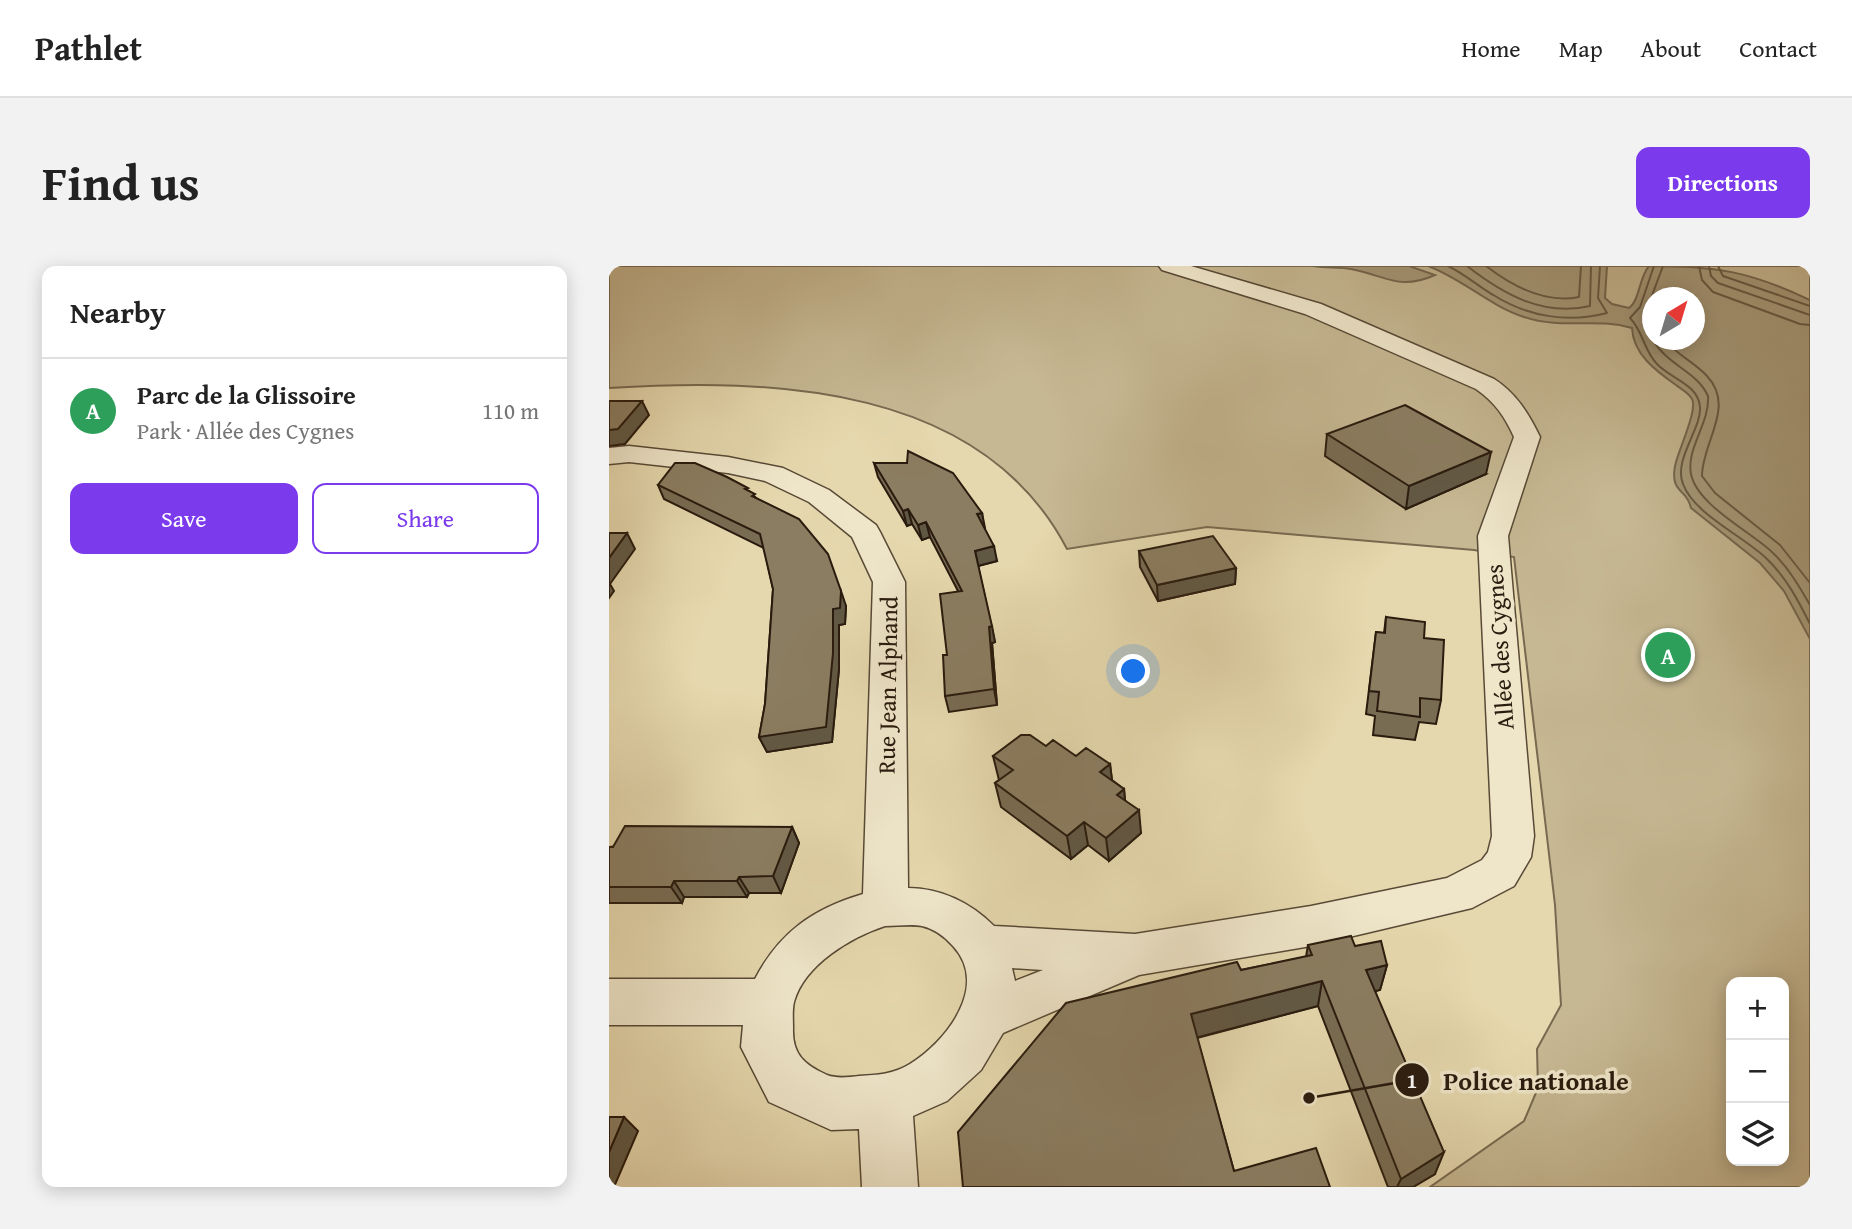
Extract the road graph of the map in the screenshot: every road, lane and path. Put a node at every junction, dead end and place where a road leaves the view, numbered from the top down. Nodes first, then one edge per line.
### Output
1 (1178, 269) edge
2 (616, 463) edge
3 (885, 907) junction
4 (982, 946) junction
5 (1135, 955) junction
6 (609, 1002) edge
7 (769, 1002) junction
8 (985, 1017) junction
9 (885, 1101) junction
10 (890, 1187) edge

1 - 5 street, Allée des Cygnes
2 - 3 street, Rue Jean Alphand
3 - 4 street
3 - 7 street
4 - 5 street, Allée des Cygnes
4 - 8 street
5 - 8 street, Allée des Cygnes
6 - 7 street
7 - 9 street
8 - 9 street
9 - 10 street

